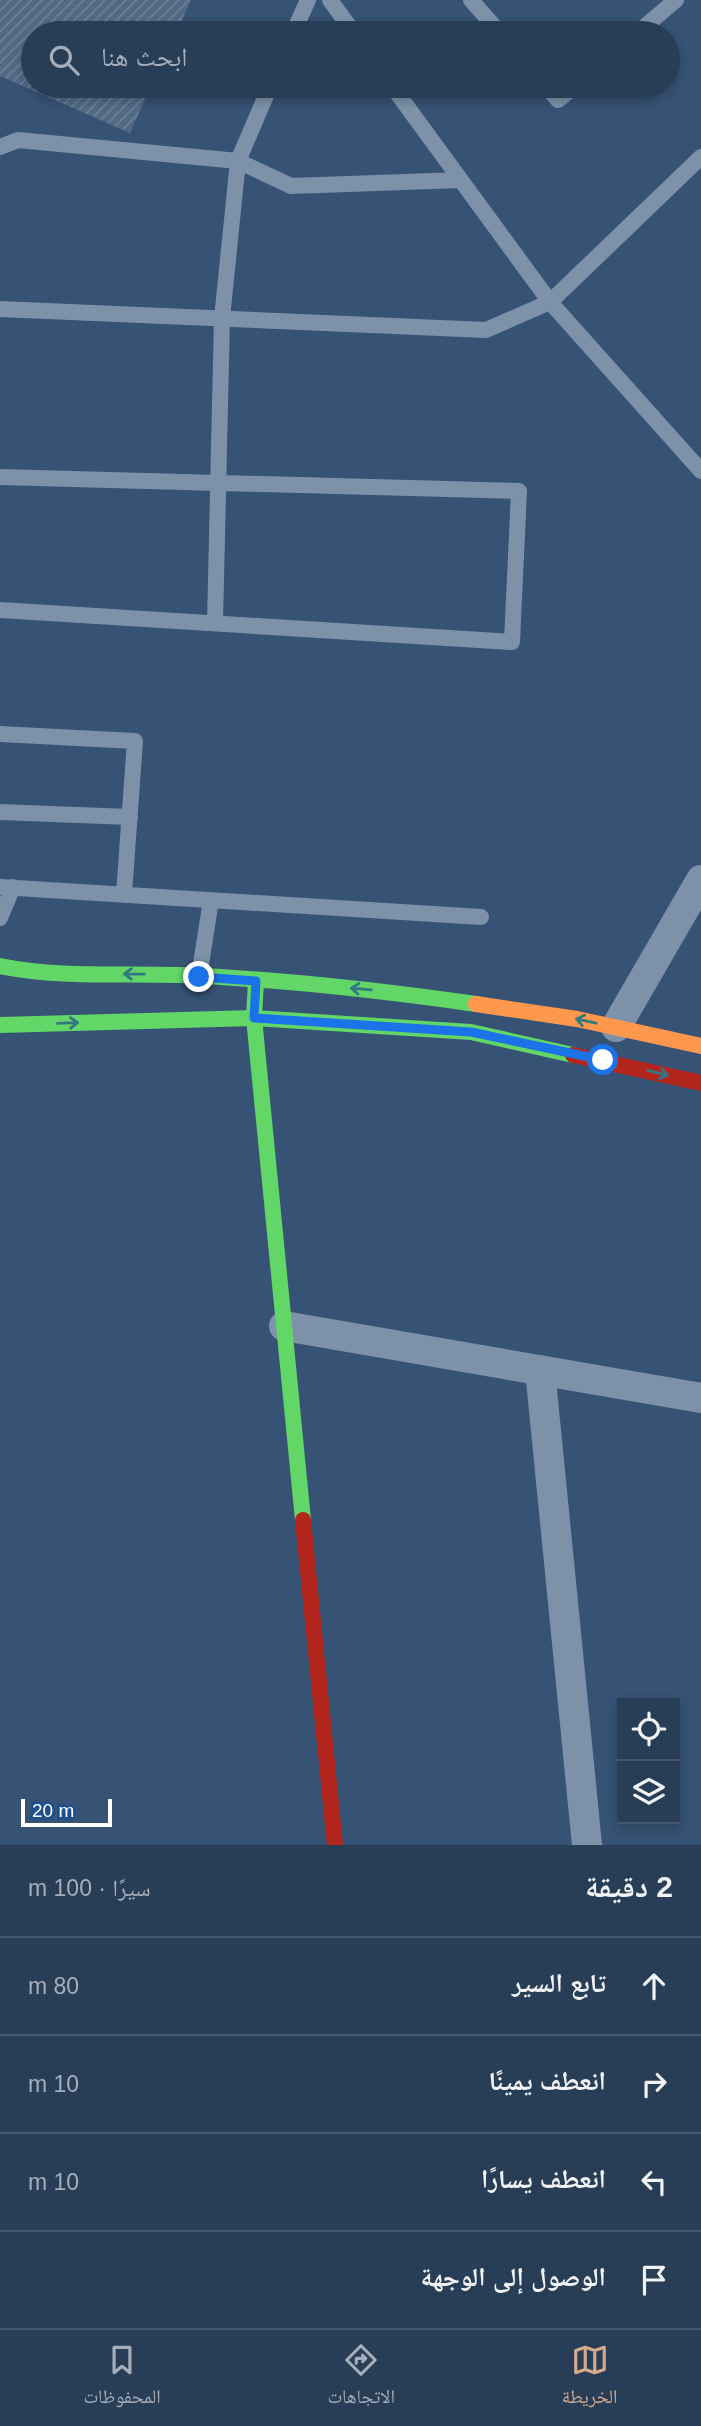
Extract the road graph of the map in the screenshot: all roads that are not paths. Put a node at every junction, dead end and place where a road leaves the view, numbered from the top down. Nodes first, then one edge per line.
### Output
1 (308, 0) edge
2 (330, 0) edge
3 (471, 0) edge
4 (676, 0) edge
5 (298, 21) edge
6 (345, 21) edge
7 (489, 21) edge
8 (651, 21) edge
9 (265, 98) edge
10 (402, 98) edge
11 (0, 147) edge
12 (701, 157) edge
13 (238, 161) junction
14 (461, 180) junction
15 (550, 302) junction
16 (0, 309) edge
17 (222, 318) junction
18 (701, 471) edge
19 (0, 477) edge
20 (218, 483) junction
21 (0, 610) edge
22 (215, 623) junction
23 (0, 734) edge
24 (0, 812) edge
25 (130, 817) junction
26 (701, 880) edge
27 (7, 887) edge
28 (124, 894) junction
29 (211, 900) junction
30 (481, 917) dead end
31 (0, 918) edge
32 (0, 966) edge
33 (199, 977) junction
34 (256, 981) junction
35 (254, 1018) junction
36 (0, 1025) edge
37 (610, 1044) junction
38 (701, 1046) edge
39 (701, 1083) edge
40 (284, 1326) junction
41 (540, 1370) junction
42 (701, 1398) edge
43 (335, 1845) edge
44 (587, 1845) edge

1 - 5 lane
2 - 6 lane
3 - 7 lane
4 - 8 lane
9 - 13 lane
10 - 14 lane
11 - 13 lane
12 - 15 lane
13 - 14 lane
13 - 17 lane
14 - 15 lane
15 - 17 lane
15 - 18 lane
16 - 17 lane
17 - 20 lane
19 - 20 lane
20 - 22 lane
20 - 22 lane
21 - 22 lane
23 - 25 lane
24 - 25 lane
25 - 28 lane
26 - 37 street
27 - 28 lane
27 - 31 lane
28 - 29 lane
29 - 30 lane
29 - 33 lane
33 -> 32 street
33 - 34 street
34 - 35 street
37 -> 34 street
36 -> 35 street
35 - 37 street
35 - 40 street
37 - 38 street
37 -> 39 street
40 - 41 street
40 - 43 street
41 - 42 street
41 - 44 street

